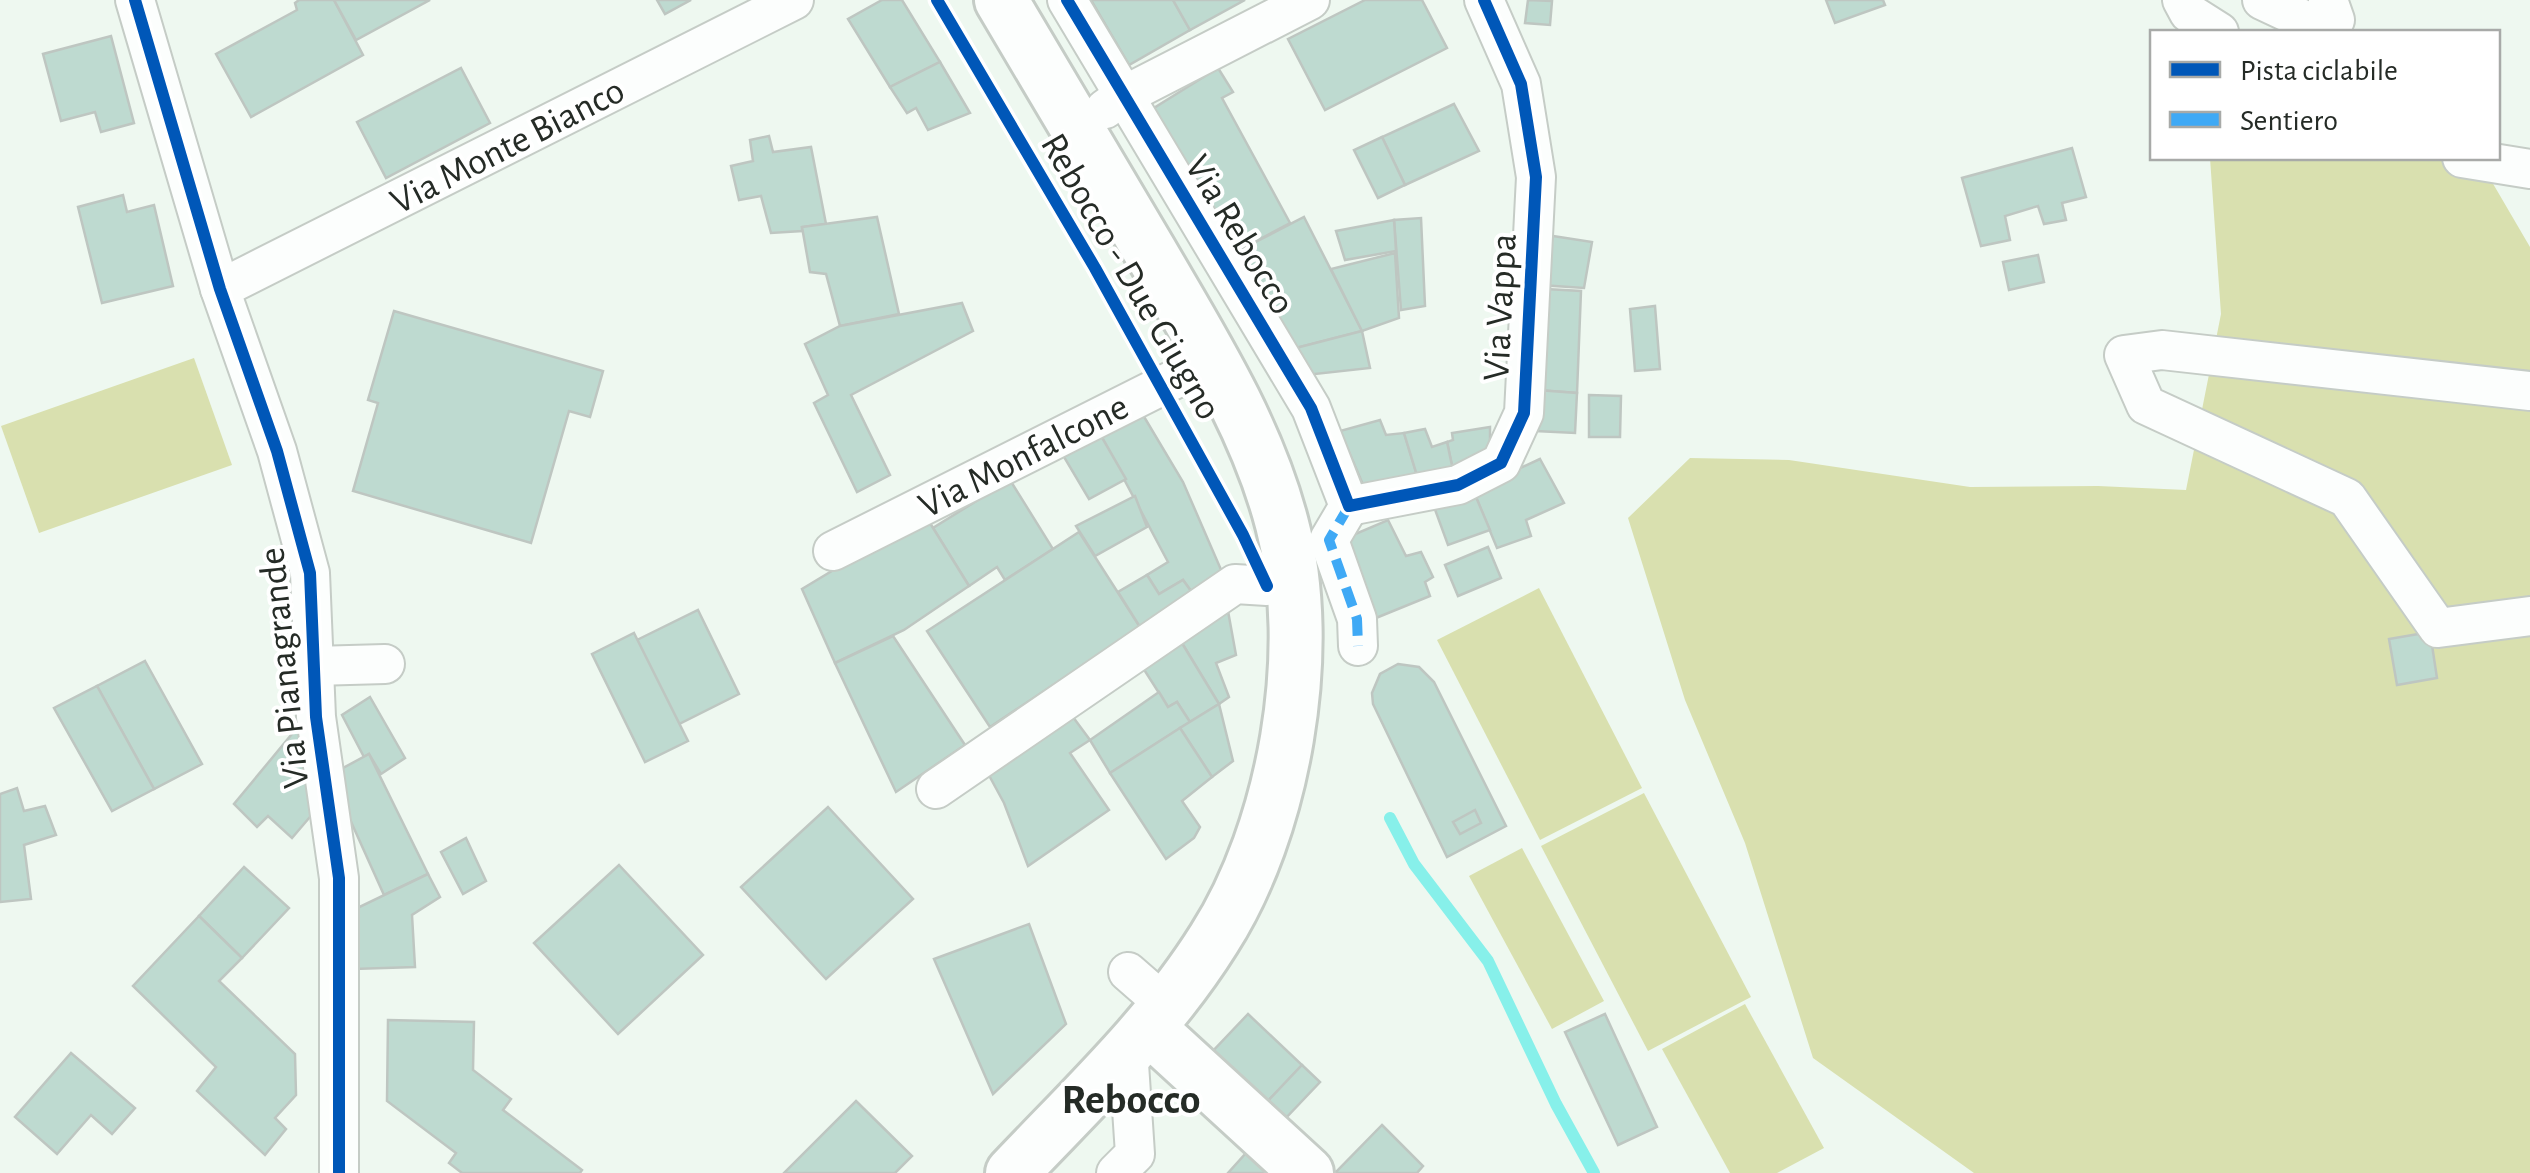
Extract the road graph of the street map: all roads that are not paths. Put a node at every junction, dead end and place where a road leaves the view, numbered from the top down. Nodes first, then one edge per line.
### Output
1 (135, 0) edge
2 (794, 0) edge
3 (1001, 0) edge
4 (1068, 0) edge
5 (1310, 0) edge
6 (1484, 0) edge
7 (2182, 0) edge
8 (2262, 0) edge
9 (2328, 0) edge
10 (2216, 30) edge
11 (1123, 96) junction
12 (1077, 128) junction
13 (2474, 160) edge
14 (2530, 169) edge
15 (220, 289) junction
16 (1214, 360) junction
17 (2530, 391) edge
18 (1350, 506) junction
19 (833, 552) dead end
20 (1293, 583) junction
21 (2530, 616) edge
22 (1358, 646) dead end
23 (385, 664) dead end
24 (314, 666) junction
25 (936, 789) dead end
26 (1128, 972) dead end
27 (1148, 1028) junction
28 (339, 1173) edge
29 (1012, 1173) edge
30 (1116, 1173) edge
31 (1307, 1173) edge

1 - 15 street, Via Pianagrande
2 - 15 street, Via Monte Bianco
3 - 12 main road
4 - 11 street, Via Rebocco
5 - 11 street
6 - 18 street, Via Vappa
7 - 10 street
8 - 9 street
11 - 12 street
11 - 18 street, Via Rebocco
12 - 16 main road
13 - 14 street
15 - 24 street, Via Pianagrande
16 - 19 street, Via Monfalcone
16 - 20 main road
17 - 21 street
18 - 22 street
20 - 25 street
20 - 27 main road
23 - 24 street, Via Pianagrande
24 - 28 street, Via Pianagrande
26 - 27 street
27 - 29 main road
27 - 30 street
27 - 31 main road

